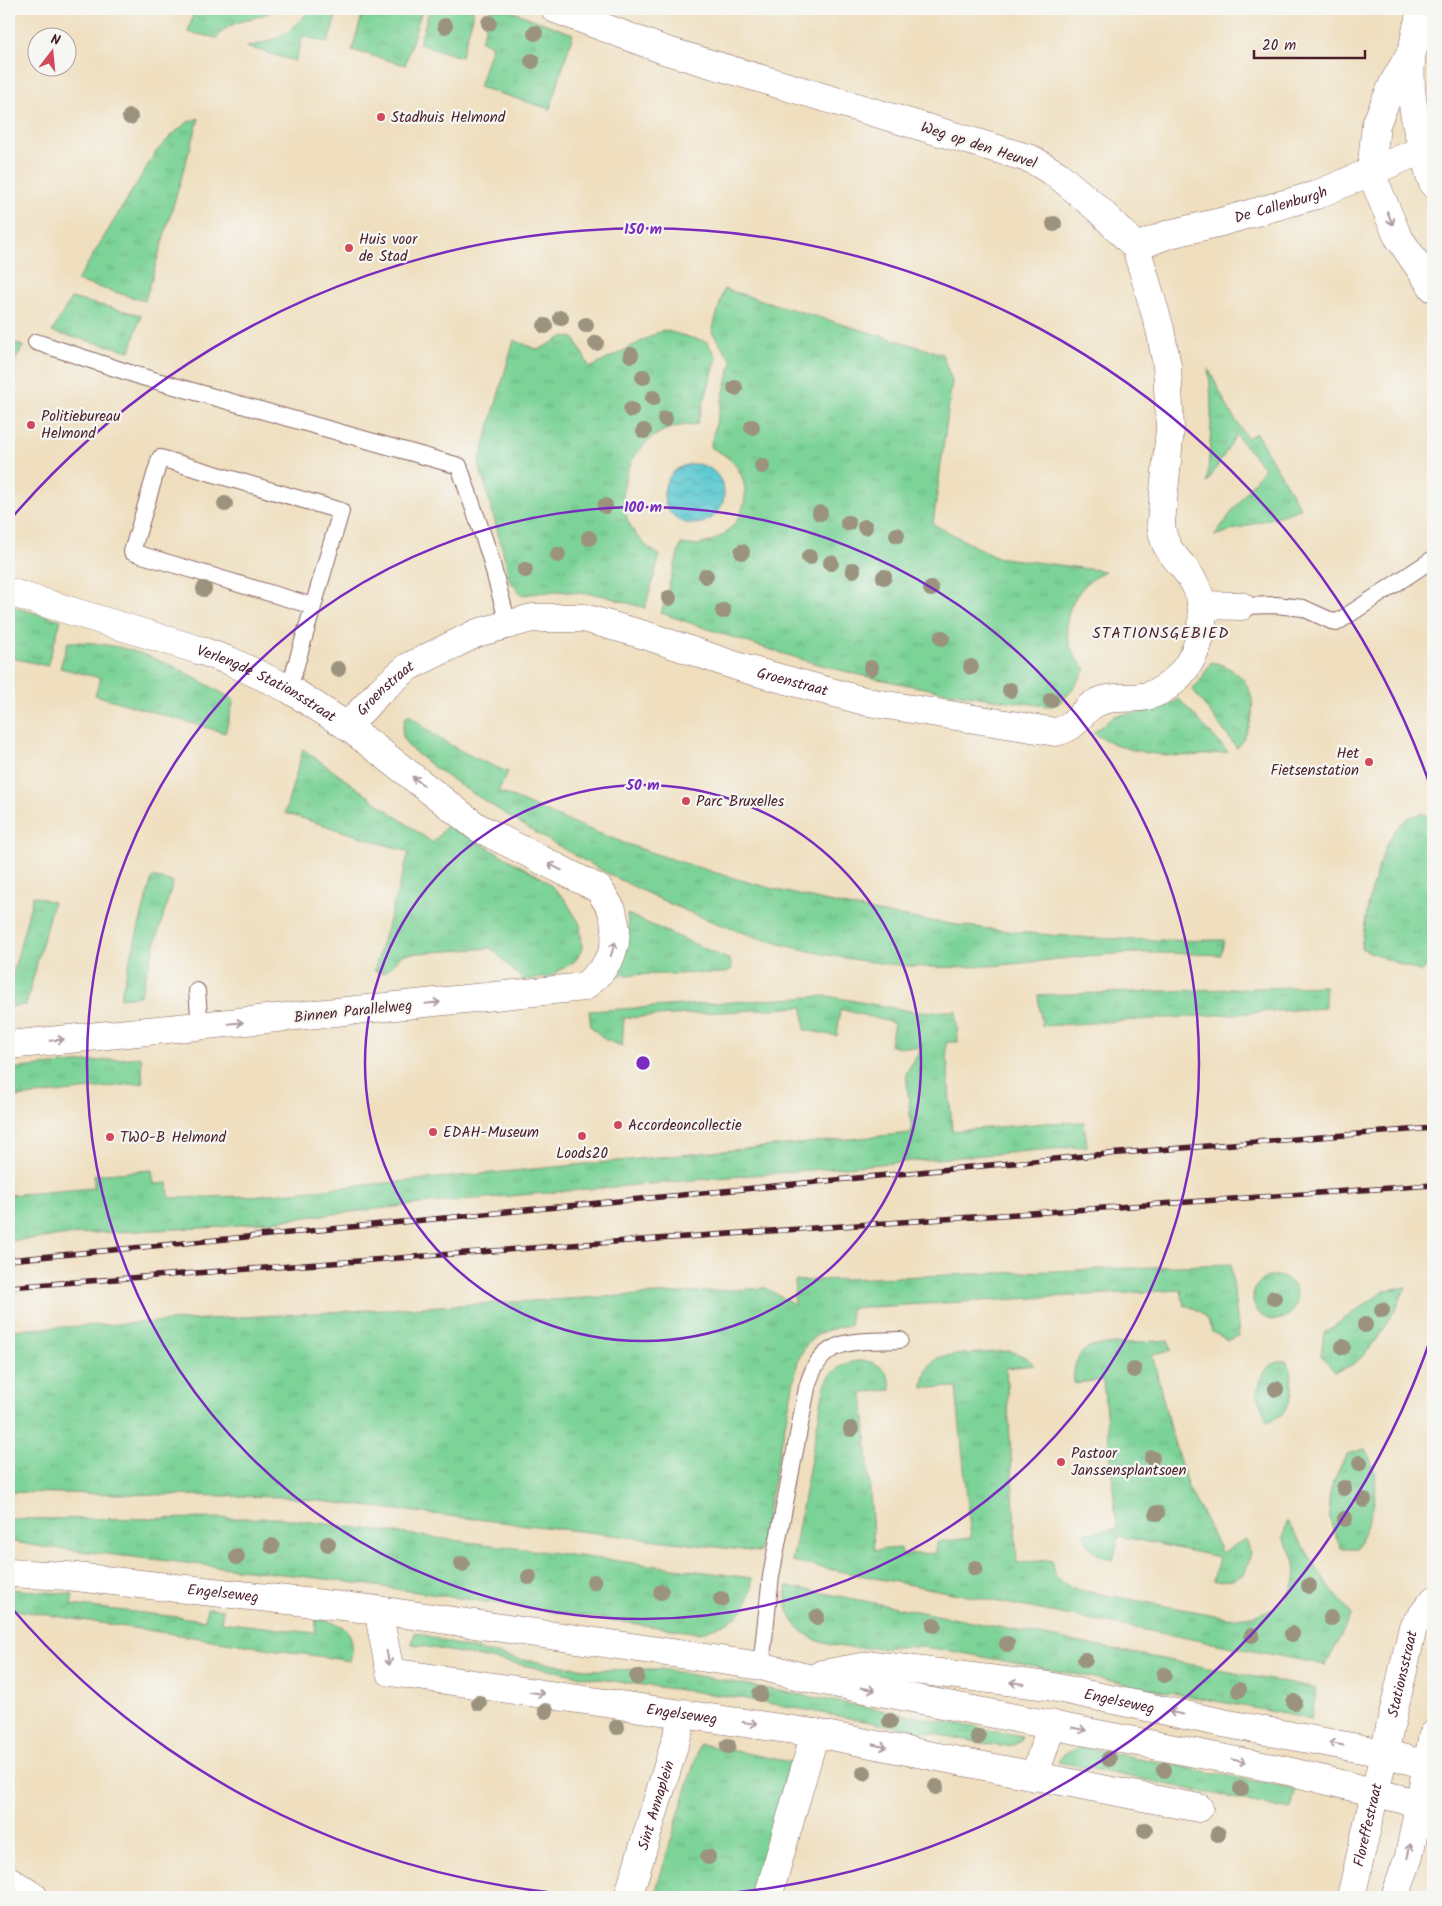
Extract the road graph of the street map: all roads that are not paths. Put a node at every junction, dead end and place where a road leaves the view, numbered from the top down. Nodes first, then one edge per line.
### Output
1 (555, 9) edge
2 (1421, 9) edge
3 (1414, 47) junction
4 (1422, 150) junction
5 (1371, 173) junction
6 (1433, 184) edge
7 (1136, 247) junction
8 (1433, 288) edge
9 (36, 342) dead end
10 (1433, 559) edge
11 (9, 592) edge
12 (1202, 604) junction
13 (313, 606) junction
14 (1241, 606) joint
15 (508, 624) junction
16 (288, 689) junction
17 (347, 726) junction
18 (599, 889) joint
19 (197, 991) dead end
20 (200, 1026) junction
21 (9, 1045) edge
22 (900, 1340) dead end
23 (9, 1560) edge
24 (9, 1572) edge
25 (67, 1576) junction
26 (1433, 1601) edge
27 (378, 1610) junction
28 (761, 1666) junction
29 (803, 1677) junction
30 (684, 1713) junction
31 (1052, 1724) junction
32 (815, 1733) junction
33 (1433, 1735) edge
34 (1384, 1753) junction
35 (1430, 1766) edge
36 (1034, 1777) junction
37 (1376, 1792) junction
38 (1426, 1805) edge
39 (1199, 1808) dead end
40 (9, 1880) edge
41 (34, 1897) edge
42 (628, 1897) edge
43 (768, 1897) edge
44 (1351, 1897) edge
45 (1395, 1897) edge

1 - 7 street, Weg op den Heuvel
2 - 3 street
3 - 4 street
3 - 5 street
4 - 5 street, De Callenburgh
4 - 6 street
5 - 7 street, De Callenburgh
5 -> 8 street
7 - 12 street, Weg op den Heuvel
9 - 15 lane
10 - 14 lane
11 - 16 street, Verlengde Stationsstraat
12 - 14 street
12 - 15 street, Groenstraat
13 - 13 lane
13 - 16 lane
15 - 17 street, Groenstraat
16 - 17 street, Verlengde Stationsstraat
18 -> 17 street, Verlengde Stationsstraat
20 -> 18 street, Binnen Parallelweg
19 - 20 lane
21 -> 20 street, Binnen Parallelweg
22 - 28 lane
23 - 25 street, Engelseweg
24 - 25 street, Engelseweg
25 - 27 street, Engelseweg
26 - 34 street, Stationsstraat
27 - 28 street, Engelseweg
27 -> 30 street, Engelseweg
28 - 29 street, Engelseweg
29 -> 31 street, Engelseweg
34 -> 29 street, Engelseweg
30 -> 32 street, Engelseweg
30 - 42 street, Sint Annaplein
31 - 36 street
31 -> 37 street, Engelseweg
32 -> 36 street, Engelseweg
32 - 43 street
33 - 35 street
34 - 35 street, Engelseweg
34 - 37 street, Floreffestraat
35 - 38 street
36 - 39 street, Engelseweg
37 - 38 street, Engelseweg
37 - 44 street, Floreffestraat
45 -> 38 street
40 - 41 street

